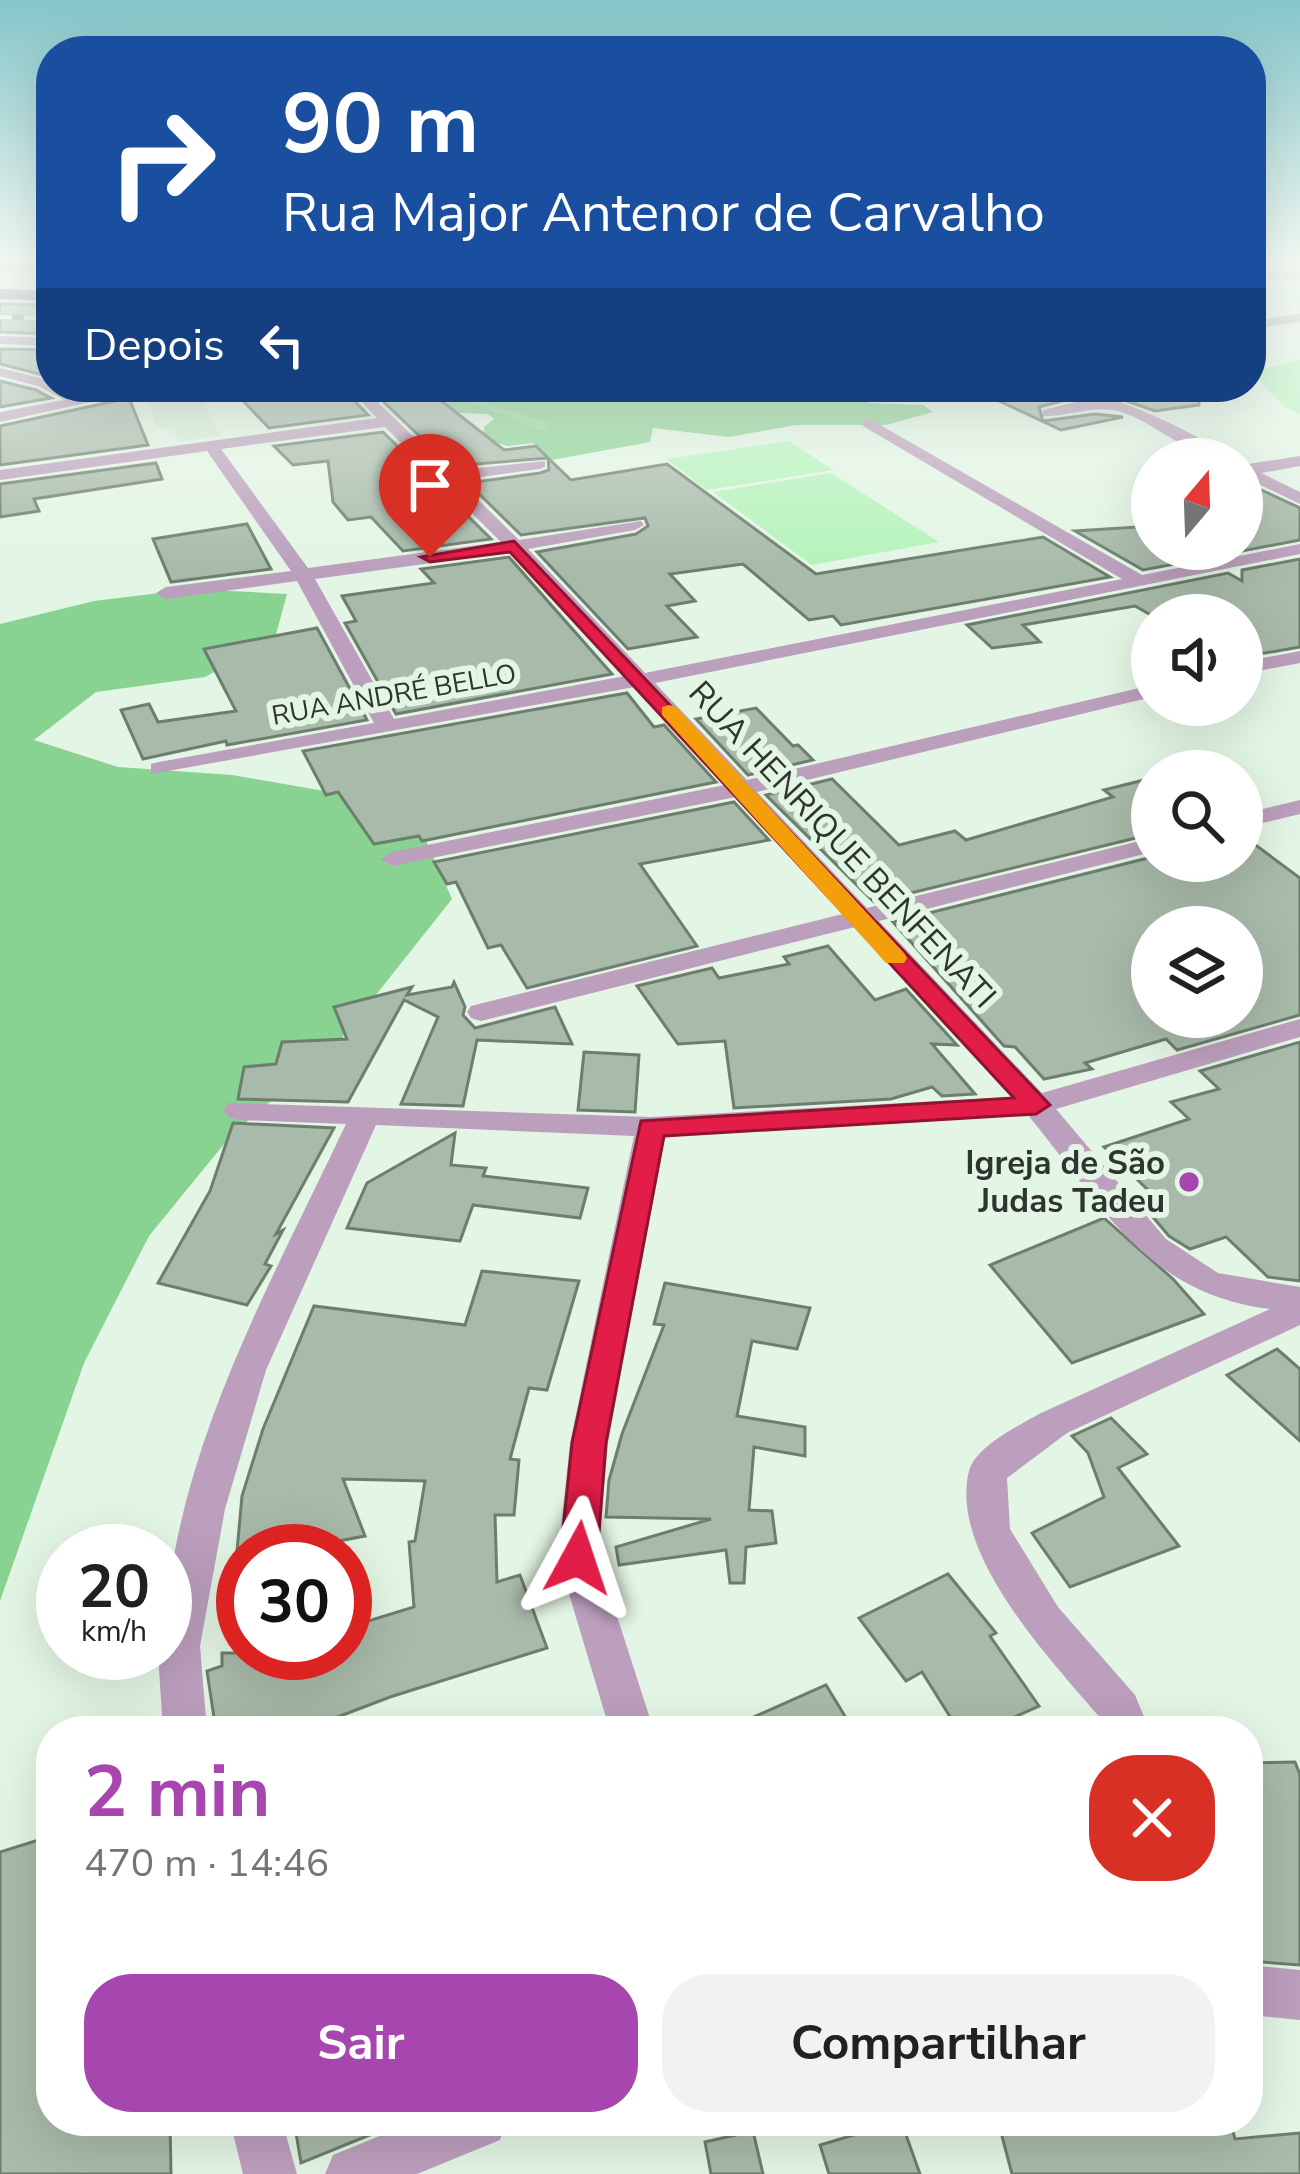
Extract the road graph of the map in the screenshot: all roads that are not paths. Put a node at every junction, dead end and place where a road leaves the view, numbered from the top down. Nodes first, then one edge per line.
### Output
1 (0, 372) edge
2 (36, 381) edge
3 (66, 402) edge
4 (367, 402) edge
5 (1093, 402) joint
6 (1048, 413) dead end
7 (0, 417) edge
8 (385, 422) junction
9 (868, 423) dead end
10 (1183, 438) edge
11 (211, 446) junction
12 (1300, 461) edge
13 (539, 464) dead end
14 (1263, 467) edge
15 (0, 475) edge
16 (442, 477) junction
17 (1263, 480) edge
18 (1300, 499) edge
19 (635, 524) dead end
20 (514, 546) junction
21 (1300, 549) edge
22 (302, 574) junction
23 (1135, 578) junction
24 (166, 593) dead end
25 (1300, 657) edge
26 (1263, 664) edge
27 (640, 680) junction
28 (1131, 696) edge
29 (387, 727) junction
30 (158, 769) dead end
31 (740, 789) junction
32 (1300, 807) edge
33 (1263, 816) edge
34 (1131, 849) edge
35 (392, 859) dead end
36 (859, 920) junction
37 (481, 1012) dead end
38 (1300, 1028) edge
39 (1036, 1105) junction
40 (239, 1110) dead end
41 (364, 1118) junction
42 (651, 1127) junction
43 (1300, 1300) edge
44 (1300, 1310) edge
45 (184, 1716) edge
46 (627, 1716) edge
47 (1123, 1716) edge
48 (1263, 1991) edge
49 (1300, 1994) edge
50 (260, 2136) edge
51 (444, 2136) edge
52 (270, 2174) edge
53 (352, 2174) edge

1 - 2 street
3 - 7 street
4 - 8 street, RUA HENRIQUE BENFENATI
5 - 6 street
5 - 10 street
8 - 11 street
8 - 16 street, RUA HENRIQUE BENFENATI
9 - 23 street
11 - 15 street
11 - 22 street
12 - 14 street
13 - 16 street
16 - 20 street, RUA HENRIQUE BENFENATI
17 - 18 street
19 - 20 street
20 - 22 street
20 - 27 street, RUA HENRIQUE BENFENATI
21 - 23 street, RUA ANDRÉ BELLO
22 - 24 street
22 - 29 street
23 - 27 street, RUA ANDRÉ BELLO
25 - 26 street
27 - 29 street, RUA ANDRÉ BELLO
27 - 31 street, RUA HENRIQUE BENFENATI
28 - 31 street
29 - 30 street, RUA ANDRÉ BELLO
31 - 35 street
31 - 36 street, RUA HENRIQUE BENFENATI
32 - 33 street
34 - 36 street
36 - 37 street
36 - 39 street, RUA HENRIQUE BENFENATI
38 - 39 street
39 - 42 street
39 - 43 street, RUA HENRIQUE BENFENATI
40 - 41 street
41 - 42 street
41 - 45 street
42 - 46 street
44 - 47 street
48 - 49 street
50 - 52 street
51 - 53 street

